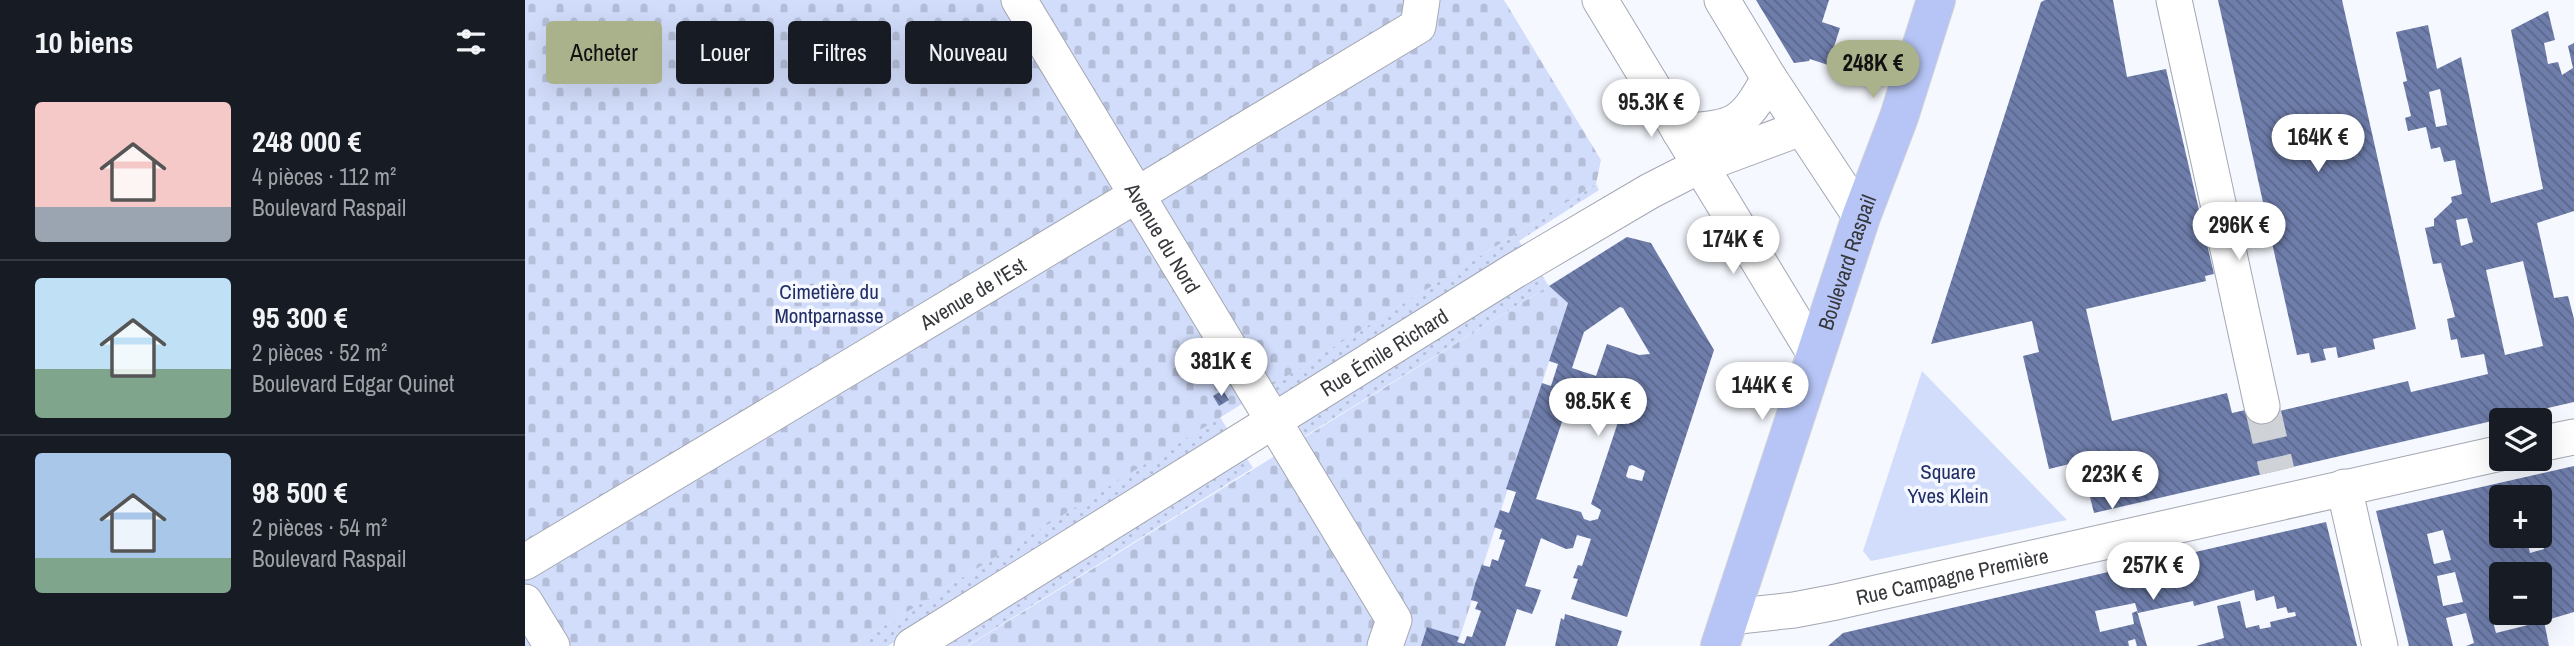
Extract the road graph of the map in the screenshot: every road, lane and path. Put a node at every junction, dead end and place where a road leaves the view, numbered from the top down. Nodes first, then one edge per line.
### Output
1 (1019, 0) edge
2 (1600, 0) edge
3 (1722, 0) edge
4 (1936, 0) edge
5 (2174, 0) edge
6 (1420, 13) edge
7 (1769, 78) junction
8 (1801, 128) junction
9 (1680, 132) junction
10 (1699, 166) junction
11 (1137, 195) junction
12 (1861, 217) junction
13 (1816, 356) junction
14 (2262, 406) tunnel mouth
15 (1273, 421) junction
16 (2574, 437) edge
17 (2552, 441) edge
18 (2489, 456) edge
19 (2344, 487) junction
20 (525, 562) edge
21 (525, 602) edge
22 (1725, 631) edge
23 (1390, 633) edge
24 (552, 646) edge
25 (912, 646) edge
26 (2380, 646) edge

1 - 11 street, Avenue du Nord
2 - 9 street
3 - 7 street
4 - 12 main road, Boulevard Raspail
5 - 14 street
6 - 11 street, Avenue de l'Est
7 - 8 street
7 - 9 street
8 - 10 street, Rue Émile Richard
8 - 12 street
9 - 10 street
10 - 13 street
10 - 15 street, Rue Émile Richard
11 - 15 street, Avenue du Nord
11 - 20 street, Avenue de l'Est
12 - 13 main road, Boulevard Raspail
13 - 22 main road, Boulevard Raspail
15 - 23 street, Avenue du Nord
15 - 25 street, Rue Émile Richard
16 - 17 street
18 - 19 street, Rue Campagne Première
19 - 22 street, Rue Campagne Première
19 - 26 street
21 - 24 street

